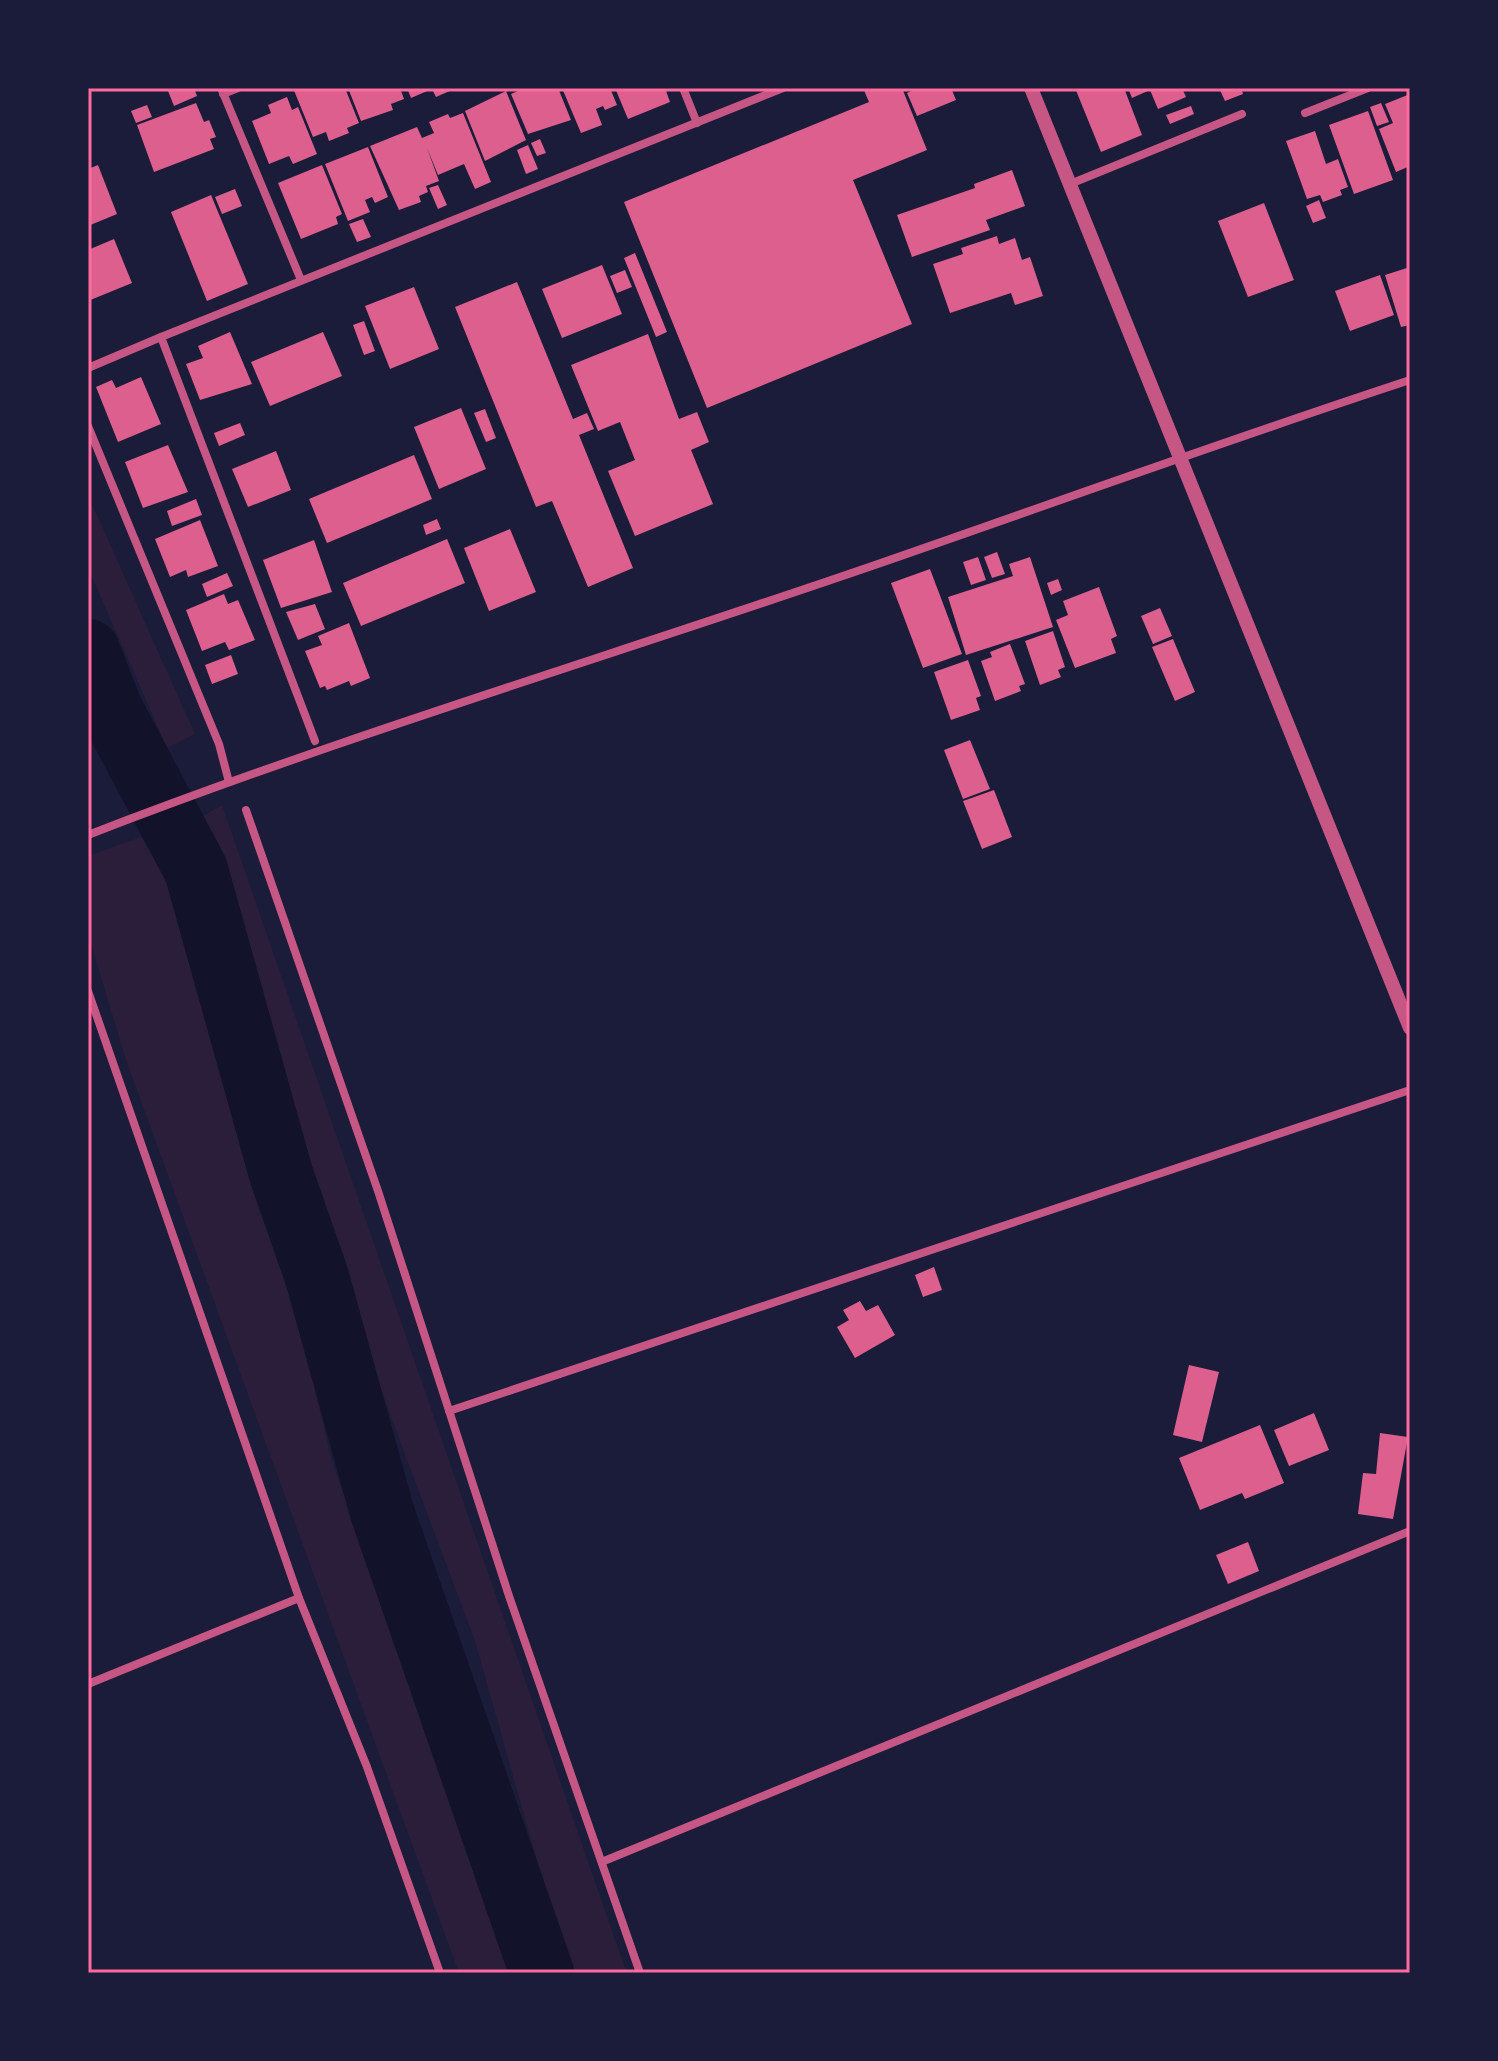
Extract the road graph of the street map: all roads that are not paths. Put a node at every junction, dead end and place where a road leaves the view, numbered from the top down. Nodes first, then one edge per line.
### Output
1 (238, 88) edge
2 (683, 88) edge
3 (783, 88) edge
4 (1031, 88) edge
5 (1368, 88) edge
6 (222, 91) edge
7 (1305, 113) dead end
8 (1242, 114) dead end
9 (697, 123) junction
10 (1070, 184) junction
11 (301, 280) junction
12 (161, 337) junction
13 (88, 368) edge
14 (1410, 380) edge
15 (88, 426) edge
16 (1178, 456) junction
17 (315, 741) dead end
18 (229, 782) junction
19 (246, 810) dead end
20 (88, 835) edge
21 (88, 991) edge
22 (1410, 1028) edge
23 (1410, 1090) edge
24 (449, 1411) junction
25 (1410, 1531) edge
26 (299, 1598) junction
27 (88, 1684) edge
28 (604, 1861) junction
29 (440, 1973) edge
30 (640, 1973) edge

1 - 6 street
2 - 9 street
3 - 9 street
4 - 10 street
5 - 7 street
6 - 11 street
8 - 10 street
9 - 11 street
10 - 16 street
11 - 12 street
12 - 13 street
12 - 17 street
14 - 16 street
15 - 18 street
16 - 18 street
16 - 22 street
18 - 20 street
19 - 24 street
21 - 26 street
23 - 24 street
24 - 28 street
25 - 28 street
26 - 27 street
26 - 29 street
28 - 30 street

